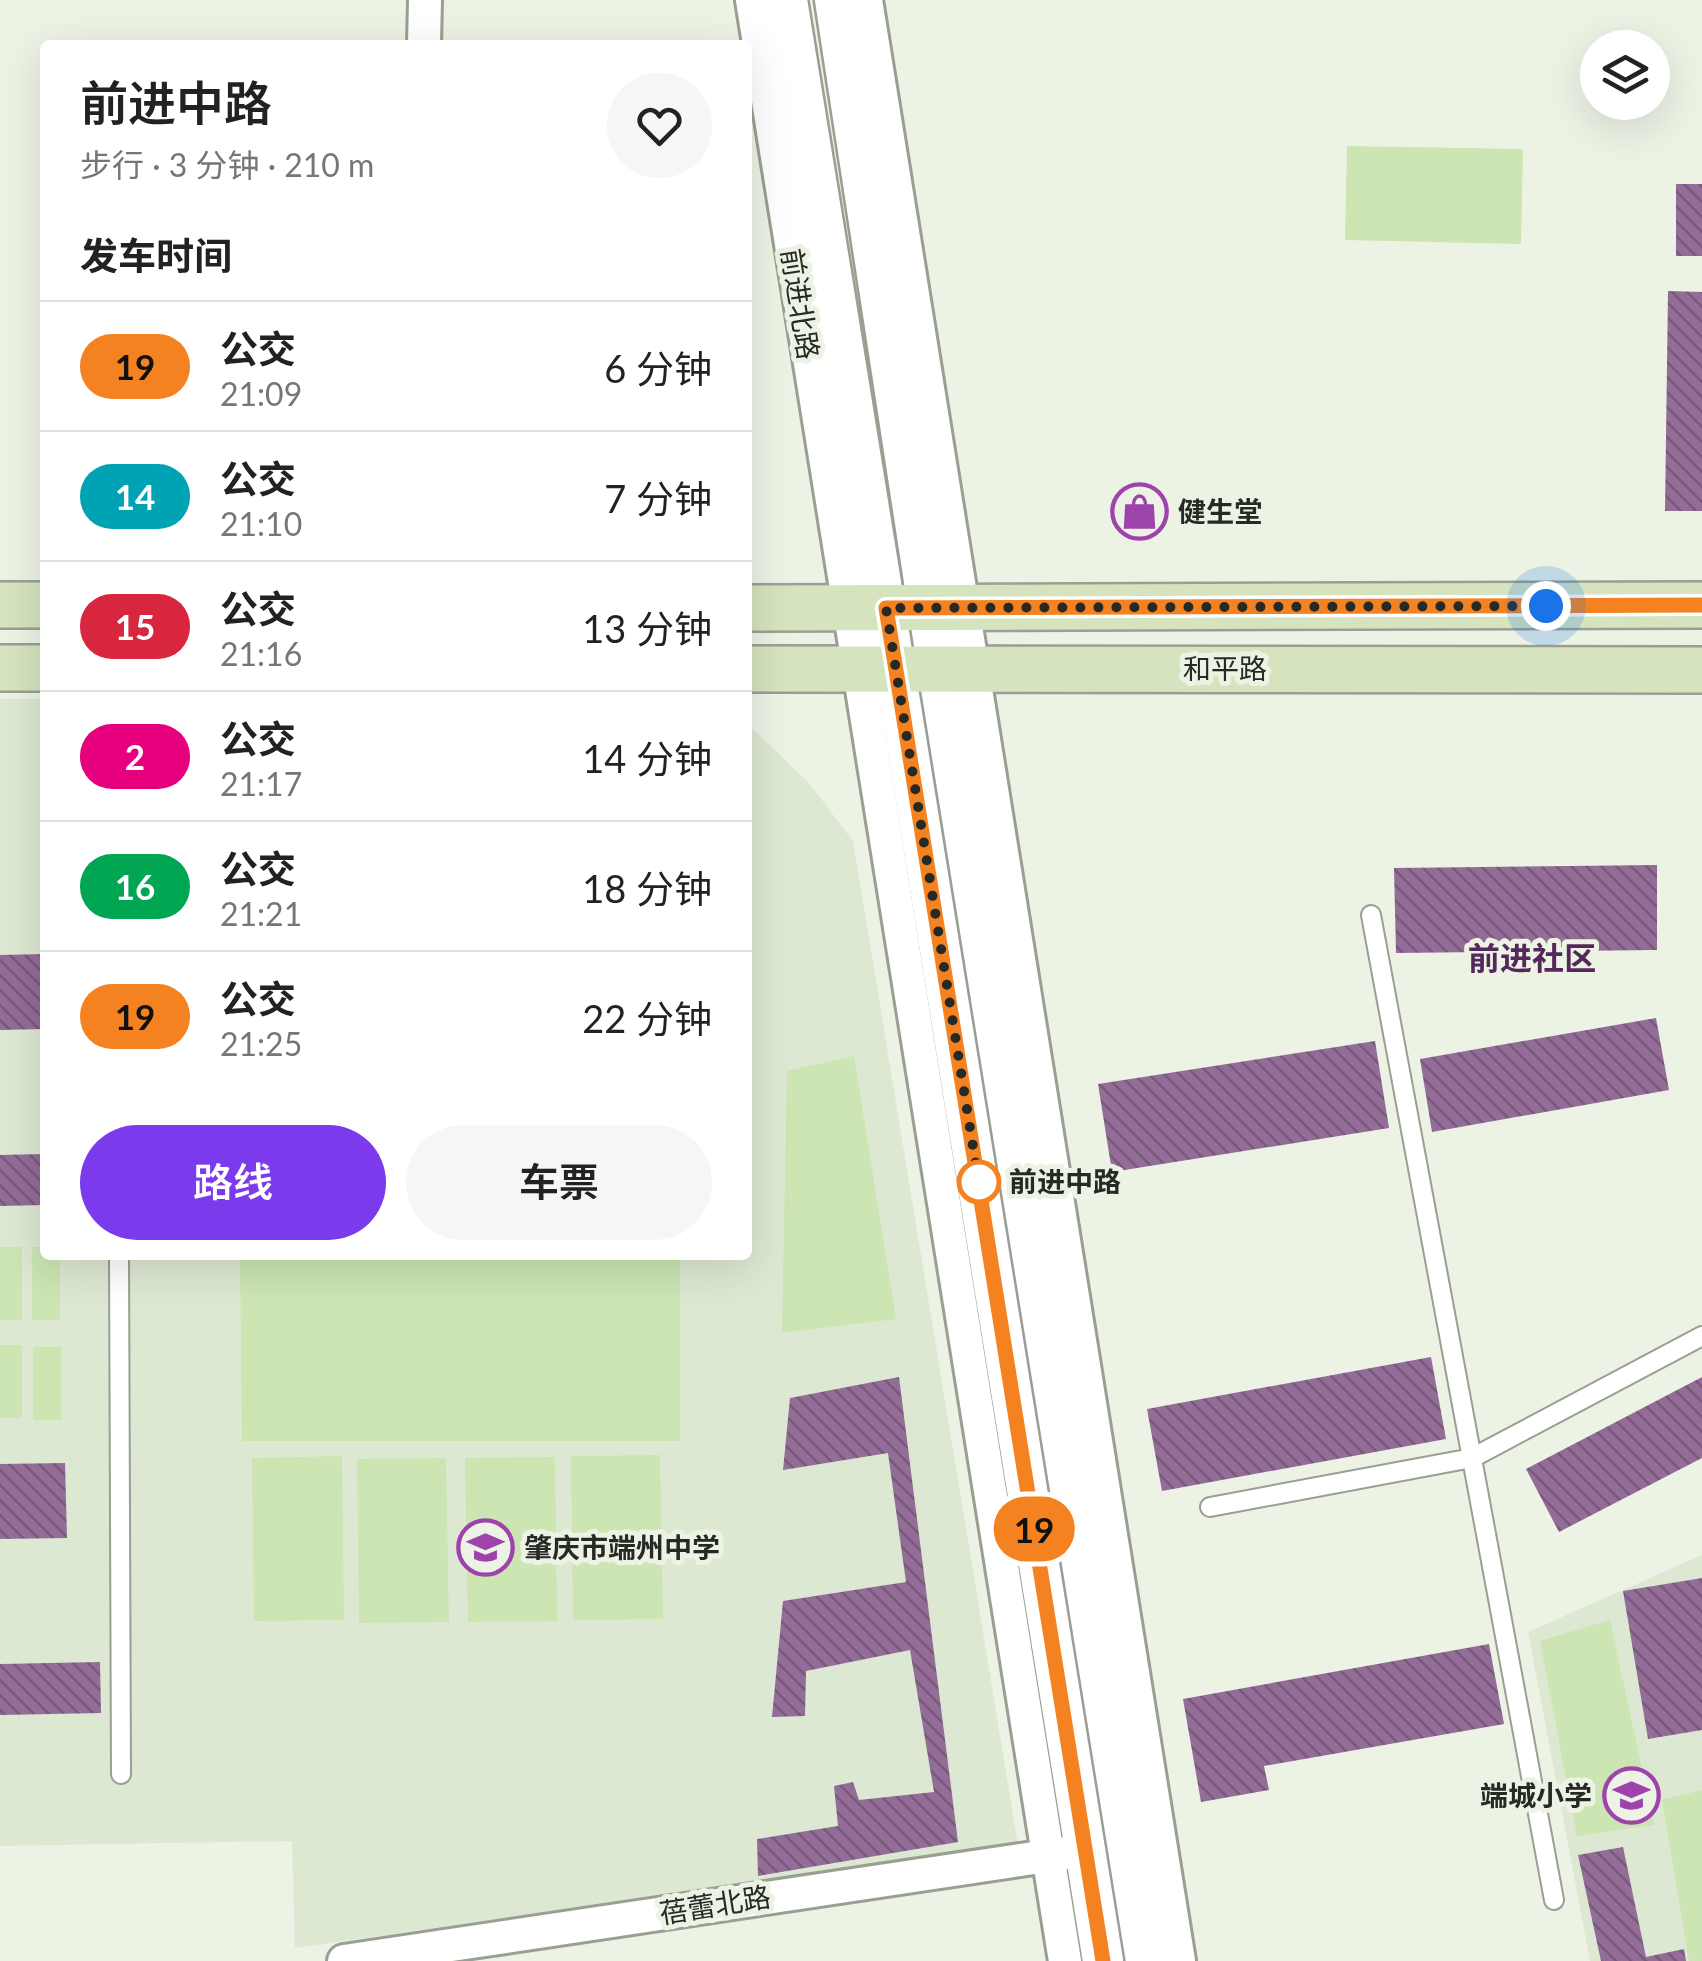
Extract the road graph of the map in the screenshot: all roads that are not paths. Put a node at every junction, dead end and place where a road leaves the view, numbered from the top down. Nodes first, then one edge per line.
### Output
1 (425, 0) edge
2 (752, 0) edge
3 (788, 0) edge
4 (835, 0) edge
5 (866, 0) edge
6 (424, 40) edge
7 (0, 605) edge
8 (1702, 605) edge
9 (40, 606) edge
10 (752, 608) edge
11 (907, 608) junction
12 (0, 668) edge
13 (40, 668) edge
14 (752, 669) edge
15 (917, 669) junction
16 (1702, 670) edge
17 (1371, 916) dead end
18 (119, 1260) edge
19 (1702, 1336) edge
20 (1472, 1458) junction
21 (1210, 1506) dead end
22 (121, 1774) dead end
23 (1067, 1853) junction
24 (1554, 1900) dead end
25 (344, 1961) edge
26 (1064, 1961) edge
27 (1103, 1961) edge
28 (1146, 1961) edge
29 (1179, 1961) edge

1 - 6 street
2 - 11 street, 前进北路
3 - 11 street, 前进北路
4 - 11 street
5 - 11 street
7 - 9 main road
8 - 11 main road
10 - 11 main road
11 - 15 street
11 - 15 street
12 - 13 main road
14 - 15 main road, 和平路
15 - 16 main road, 和平路
15 - 23 street
15 - 28 street
15 - 29 street
17 - 20 lane
18 - 22 lane
19 - 20 lane
20 - 21 lane
20 - 24 lane
23 - 25 street, 蓓蕾北路
23 - 26 street
23 - 27 street

